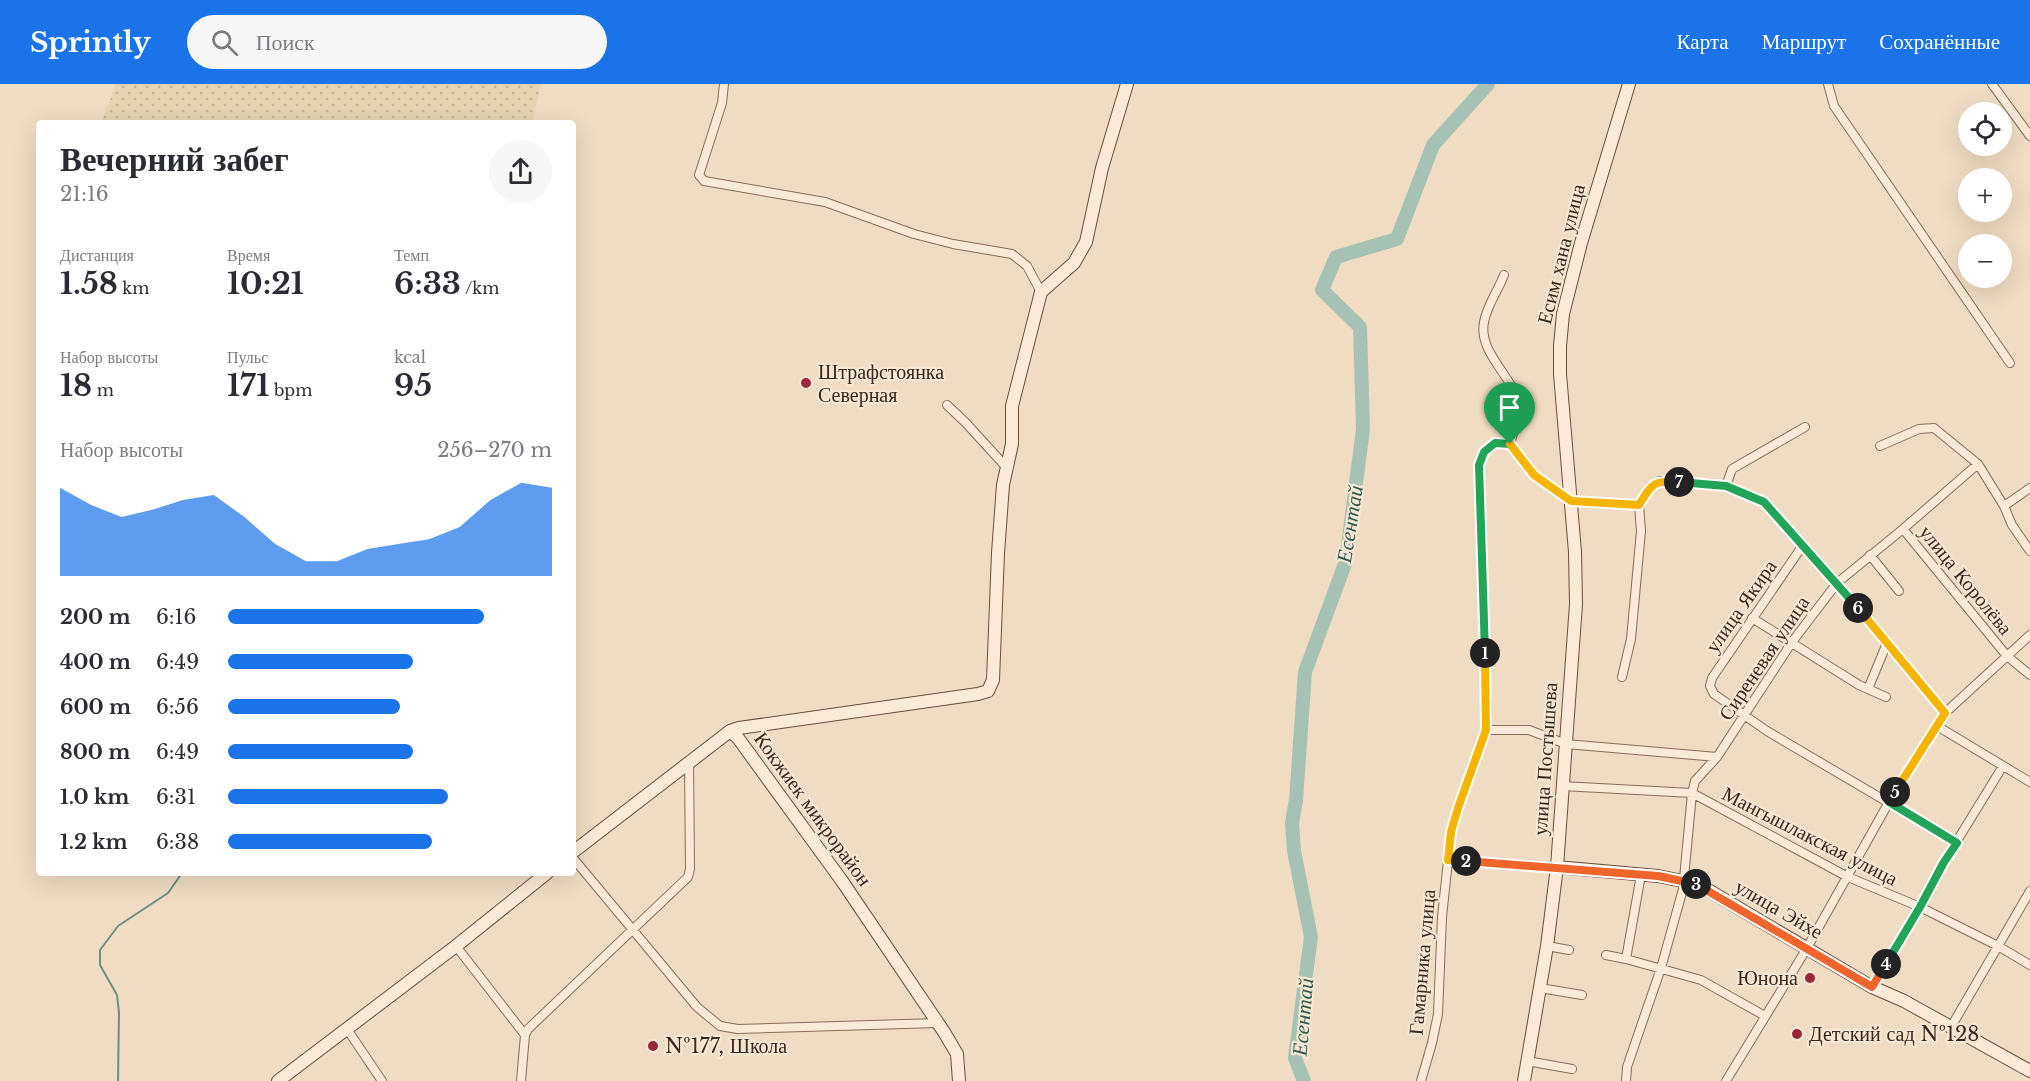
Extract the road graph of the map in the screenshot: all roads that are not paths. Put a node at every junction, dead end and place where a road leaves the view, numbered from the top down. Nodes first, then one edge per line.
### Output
1 (724, 84) edge
2 (1127, 84) edge
3 (1629, 84) edge
4 (1828, 84) edge
5 (1992, 84) edge
6 (2030, 136) edge
7 (1504, 275) dead end
8 (1041, 292) junction
9 (2010, 363) dead end
10 (947, 405) dead end
11 (1805, 427) dead end
12 (1510, 444) junction
13 (1880, 446) dead end
14 (1978, 464) junction
15 (1008, 469) junction
16 (1726, 486) junction
17 (2030, 489) edge
18 (1639, 505) junction
19 (1571, 506) junction
20 (2004, 506) junction
21 (1903, 529) junction
22 (1803, 545) junction
23 (2030, 550) edge
24 (1870, 555) junction
25 (1837, 583) junction
26 (1899, 591) dead end
27 (1752, 618) junction
28 (2030, 635) edge
29 (1792, 642) junction
30 (1887, 643) junction
31 (2007, 656) junction
32 (2030, 675) edge
33 (1622, 677) dead end
34 (1868, 689) junction
35 (1886, 697) dead end
36 (1945, 713) junction
37 (1746, 714) junction
38 (1937, 726) junction
39 (1486, 730) junction
40 (730, 731) junction
41 (1566, 744) junction
42 (1717, 757) junction
43 (689, 761) junction
44 (2003, 766) junction
45 (2030, 782) edge
46 (1562, 786) junction
47 (1692, 791) junction
48 (1889, 802) junction
49 (1957, 843) junction
50 (576, 850) edge
51 (1448, 860) junction
52 (576, 862) edge
53 (1557, 867) junction
54 (1641, 875) junction
55 (543, 876) edge
56 (1848, 876) junction
57 (1685, 880) junction
58 (2030, 891) edge
59 (1920, 907) junction
60 (633, 930) junction
61 (456, 946) junction
62 (1547, 946) junction
63 (1998, 946) junction
64 (1807, 948) junction
65 (1569, 950) dead end
66 (1606, 955) dead end
67 (1626, 959) junction
68 (2030, 965) edge
69 (1661, 968) junction
70 (1872, 987) junction
71 (1539, 988) junction
72 (1582, 995) dead end
73 (1765, 1016) junction
74 (938, 1023) junction
75 (1951, 1027) junction
76 (347, 1029) junction
77 (525, 1035) junction
78 (1527, 1061) junction
79 (1572, 1069) dead end
80 (2030, 1071) edge
81 (278, 1081) edge
82 (382, 1081) edge
83 (521, 1081) edge
84 (959, 1081) edge
85 (1421, 1081) edge
86 (1524, 1081) edge
87 (1626, 1081) edge
88 (1726, 1081) edge

1 - 8 street
2 - 8 street
3 - 19 street, Есим хана улица
4 - 9 street
5 - 6 street
7 - 12 street
8 - 15 street
10 - 15 street
11 - 16 street
12 - 19 street
12 - 39 street, Гамарника улица
13 - 14 street
14 - 20 street
14 - 21 street, Сиреневая улица
15 - 40 street
16 - 18 street
16 - 22 street
17 - 20 street
18 - 19 street
18 - 33 street
19 - 41 street, улица Постышева
20 - 23 street
21 - 24 street, Сиреневая улица
21 - 31 street, улица Королёва
22 - 25 street
22 - 27 street, улица Якира
24 - 25 street, Сиреневая улица
24 - 26 street
25 - 29 street, Сиреневая улица
25 - 30 street
27 - 29 street
27 - 37 street, улица Якира
28 - 31 street
29 - 34 street
29 - 37 street, Сиреневая улица
30 - 34 street
30 - 36 street
31 - 32 street, улица Королёва
31 - 36 street
34 - 35 street
36 - 38 street
37 - 42 street, Сиреневая улица
37 - 48 street
38 - 44 street
38 - 48 street
39 - 41 street
39 - 51 street, Гамарника улица
40 - 43 street, Кокжиек микрорайон
40 - 74 street, Кокжиек микрорайон
41 - 42 street
41 - 46 street, улица Постышева
42 - 47 street, Сиреневая улица
43 - 50 street, Кокжиек микрорайон
43 - 60 street
44 - 45 street
44 - 49 street
46 - 47 street, Мангышлакская улица
46 - 53 street, улица Постышева
47 - 56 street, Мангышлакская улица
47 - 57 street
48 - 49 street
48 - 56 street
49 - 59 street
51 - 53 street, улица Эйхе
51 - 85 street, Гамарника улица
52 - 60 street
53 - 54 street, улица Эйхе
53 - 62 street, улица Постышева
54 - 57 street, улица Эйхе
54 - 67 street
55 - 61 street
56 - 59 street, Мангышлакская улица
56 - 64 street
57 - 64 street, улица Эйхе
57 - 69 street
58 - 63 street
59 - 63 street, Мангышлакская улица
59 - 70 street
60 - 74 street
60 - 77 street
61 - 76 street
61 - 77 street
62 - 65 street
62 - 71 street, улица Постышева
63 - 68 street, Мангышлакская улица
63 - 75 street
64 - 70 street, улица Эйхе
64 - 73 street
66 - 67 street
67 - 69 street
69 - 73 street
69 - 87 street
70 - 75 street, улица Эйхе
71 - 72 street
71 - 78 street, улица Постышева
73 - 88 street
74 - 84 street, Кокжиек микрорайон
75 - 80 street, улица Эйхе
76 - 81 street
76 - 82 street
77 - 83 street
78 - 79 street
78 - 86 street, улица Постышева

